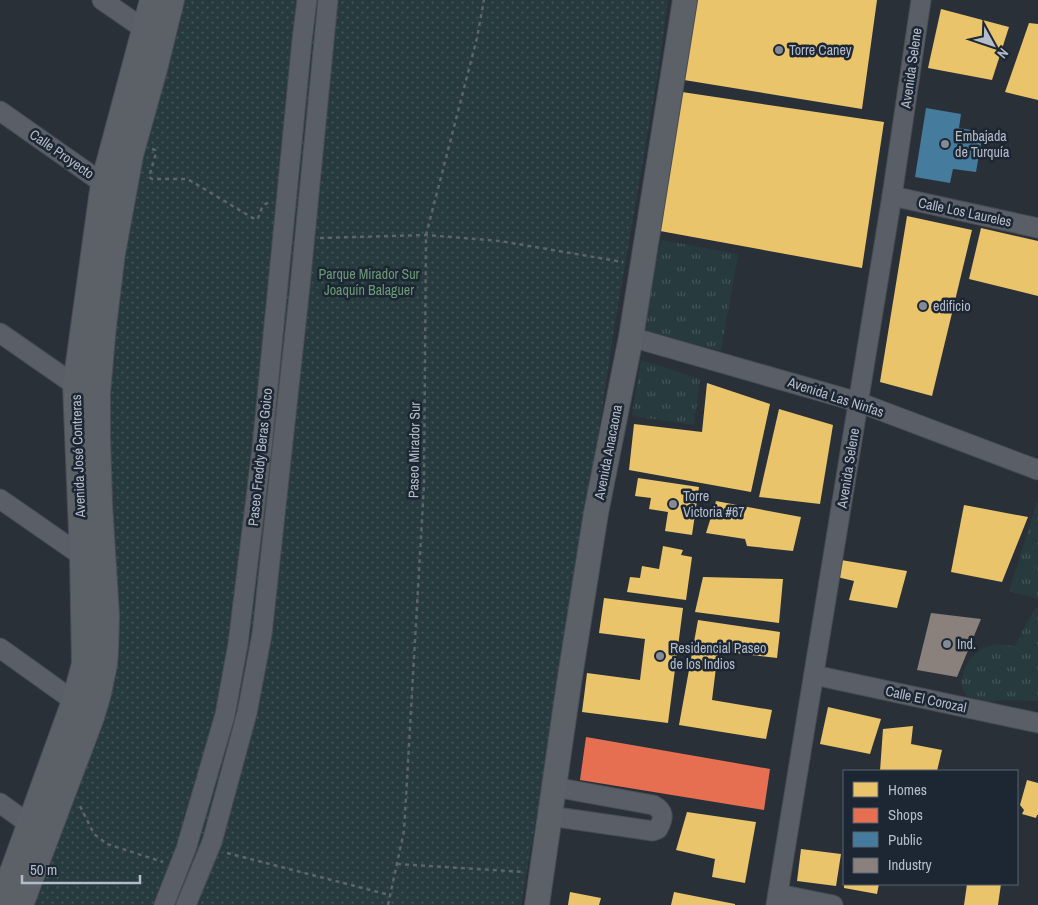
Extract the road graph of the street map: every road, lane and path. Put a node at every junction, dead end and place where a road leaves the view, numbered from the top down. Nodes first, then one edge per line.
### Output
1 (102, 0) edge
2 (152, 0) edge
3 (172, 0) edge
4 (307, 0) edge
5 (328, 0) edge
6 (484, 0) edge
7 (685, 0) edge
8 (921, 0) edge
9 (144, 29) junction
10 (0, 111) edge
11 (133, 148) junction
12 (103, 184) junction
13 (892, 196) junction
14 (123, 198) junction
15 (286, 204) junction
16 (1038, 228) edge
17 (283, 234) junction
18 (309, 236) junction
19 (426, 236) junction
20 (629, 263) dead end
21 (0, 332) edge
22 (631, 337) junction
23 (75, 385) junction
24 (98, 393) junction
25 (858, 402) junction
26 (1038, 470) edge
27 (0, 499) edge
28 (82, 556) junction
29 (0, 648) edge
30 (814, 676) junction
31 (74, 701) junction
32 (92, 717) junction
33 (1038, 723) edge
34 (68, 780) junction
35 (554, 787) junction
36 (0, 803) edge
37 (550, 816) junction
38 (38, 831) junction
39 (227, 853) dead end
40 (397, 864) junction
41 (179, 867) junction
42 (542, 874) junction
43 (390, 895) junction
44 (777, 900) edge
45 (0, 905) edge
46 (21, 905) edge
47 (164, 905) edge
48 (186, 905) edge
49 (388, 905) edge
50 (537, 905) edge
51 (833, 905) edge

1 - 9 street
2 - 9 main road, Avenida José Contreras
3 - 11 main road, Avenida José Contreras
4 - 15 street, Paseo Freddy Beras Goico
5 - 18 street, Paseo Freddy Beras Goico
6 - 19 path, Paseo Mirador Sur
7 - 22 main road, Avenida Anacaona
8 - 13 street, Avenida Selene
9 - 12 main road, Avenida José Contreras
10 - 12 street, Calle Proyecto
11 - 14 main road, Avenida José Contreras
11 - 15 path
12 - 14 street, Calle Proyecto
12 - 23 main road, Avenida José Contreras
13 - 16 street, Calle Los Laureles
13 - 25 street, Avenida Selene
14 - 24 main road, Avenida José Contreras
15 - 17 street, Paseo Freddy Beras Goico
17 - 18 street
17 - 41 street, Paseo Freddy Beras Goico
18 - 19 path
18 - 48 street, Paseo Freddy Beras Goico
19 - 20 path
19 - 40 path, Paseo Mirador Sur
21 - 23 street
22 - 25 street, Avenida Las Ninfas
22 - 35 main road, Avenida Anacaona
23 - 24 street
23 - 28 main road, Avenida José Contreras
24 - 32 main road, Avenida José Contreras
25 - 26 street, Avenida Las Ninfas
25 - 30 street, Avenida Selene
27 - 28 street
28 - 31 main road, Avenida José Contreras
29 - 31 street
30 - 33 street, Calle El Corozal
30 - 44 street, Avenida Selene
31 - 32 street
31 - 38 main road, Avenida José Contreras
32 - 34 main road, Avenida José Contreras
34 - 38 main road, Avenida José Contreras
34 - 41 path
35 - 37 main road, Avenida Anacaona
35 - 37 street
36 - 38 street
37 - 42 main road, Avenida Anacaona
38 - 45 main road, Avenida José Contreras
38 - 46 main road, Avenida José Contreras
39 - 43 path
40 - 42 path
40 - 43 path, Paseo Mirador Sur
41 - 47 street, Paseo Freddy Beras Goico
42 - 50 main road, Avenida Anacaona
43 - 49 path, Paseo Mirador Sur
44 - 51 street

